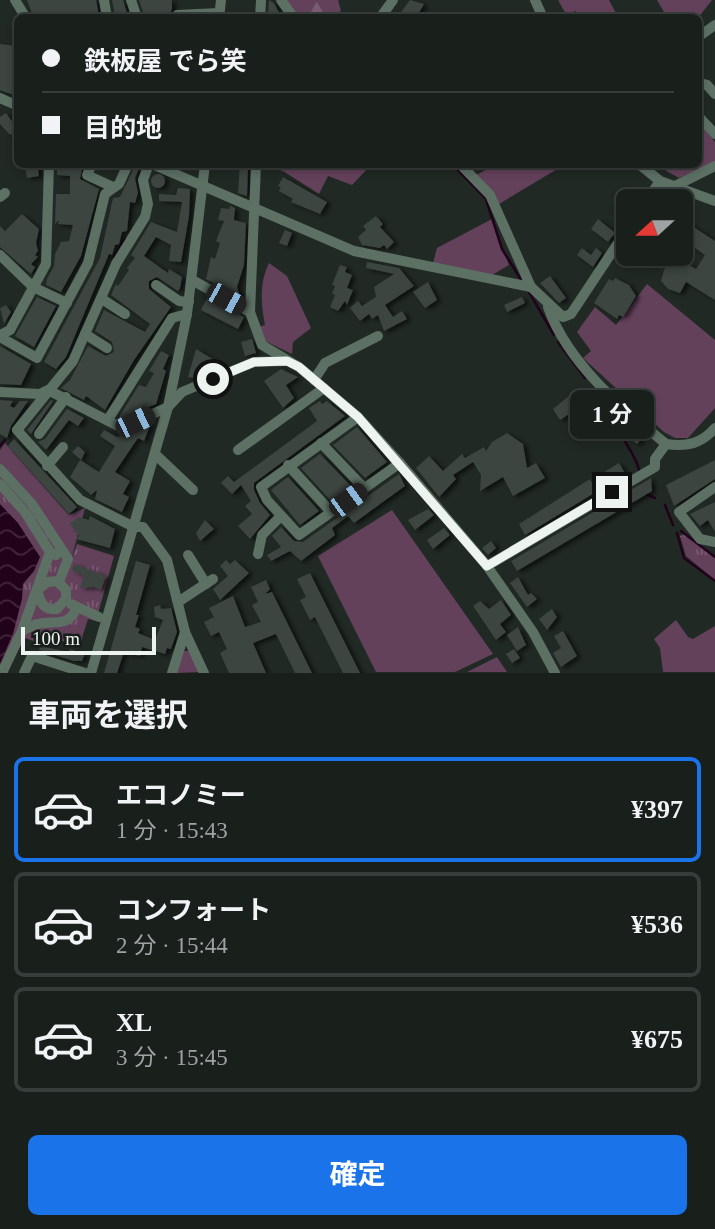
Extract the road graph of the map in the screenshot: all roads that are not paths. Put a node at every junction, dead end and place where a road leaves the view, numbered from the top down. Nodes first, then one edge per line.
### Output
1 (9, 102) edge
2 (0, 111) edge
3 (702, 120) edge
4 (715, 134) edge
5 (715, 166) edge
6 (49, 168) edge
7 (91, 168) edge
8 (126, 168) edge
9 (149, 168) edge
10 (160, 168) edge
11 (205, 168) edge
12 (256, 168) edge
13 (464, 168) edge
14 (644, 168) edge
15 (660, 181) junction
16 (675, 186) junction
17 (113, 187) junction
18 (203, 187) junction
19 (654, 189) edge
20 (715, 201) edge
21 (254, 207) junction
22 (616, 246) edge
23 (0, 255) edge
24 (192, 281) junction
25 (156, 285) dead end
26 (33, 287) junction
27 (531, 287) junction
28 (102, 299) junction
29 (189, 302) junction
30 (67, 303) junction
31 (547, 305) junction
32 (250, 312) junction
33 (125, 314) dead end
34 (187, 314) junction
35 (1, 333) edge
36 (85, 334) junction
37 (378, 336) dead end
38 (107, 348) dead end
39 (287, 361) junction
40 (314, 380) junction
41 (324, 388) junction
42 (48, 390) junction
43 (0, 392) edge
44 (66, 397) junction
45 (168, 407) junction
46 (358, 417) junction
47 (109, 418) junction
48 (715, 428) edge
49 (39, 434) dead end
50 (321, 443) junction
51 (666, 444) junction
52 (63, 447) dead end
53 (238, 450) dead end
54 (155, 454) junction
55 (400, 463) junction
56 (47, 466) junction
57 (288, 466) junction
58 (0, 469) edge
59 (0, 484) edge
60 (715, 487) edge
61 (364, 488) junction
62 (192, 490) dead end
63 (331, 512) junction
64 (281, 516) junction
65 (134, 527) junction
66 (715, 542) edge
67 (50, 552) junction
68 (258, 554) dead end
69 (188, 555) dead end
70 (68, 559) junction
71 (487, 566) junction
72 (59, 582) junction
73 (37, 590) junction
74 (65, 601) junction
75 (178, 602) junction
76 (77, 607) junction
77 (99, 617) dead end
78 (22, 631) junction
79 (185, 632) junction
80 (2, 673) edge
81 (24, 673) edge
82 (85, 673) edge
83 (91, 673) edge
84 (172, 673) edge
85 (204, 673) edge
86 (555, 673) edge

1 - 2 street
3 - 4 street
5 - 16 street
6 - 26 street
7 - 17 street
8 - 17 street
9 - 28 street
10 - 18 street
11 - 18 street
12 - 21 street
13 - 27 street
14 - 15 street
15 - 16 street
15 - 19 street
16 - 20 street
17 - 30 street
18 - 21 street
18 - 24 street
21 - 27 street
21 - 32 street
22 - 31 street
23 - 26 street
24 - 29 street
24 - 32 street
25 - 29 street
26 - 30 street
26 - 35 street
27 - 31 street
28 - 33 street
28 - 36 street
29 - 34 street
30 - 35 street
31 - 51 street
32 - 39 street
34 - 45 street
34 - 47 street
36 - 38 street
36 - 42 street
37 - 40 street
39 - 40 street
39 - 45 street
40 - 41 street
41 - 46 street
41 - 53 street
42 - 43 street
42 - 44 street
42 - 56 street
44 - 47 street
44 - 49 street
45 - 47 street
45 - 54 street
46 - 50 street
46 - 55 street
48 - 51 street
50 - 57 street
50 - 61 street
51 - 71 street
52 - 56 street
54 - 62 street
54 - 65 street
55 - 61 street
55 - 71 street
56 - 65 street
57 - 63 street
57 - 64 street
58 - 70 street
59 - 67 street
60 - 66 street
61 - 63 street
63 - 64 street
64 - 68 street
65 - 75 street
65 - 83 street
67 - 70 street
67 - 73 street
69 - 75 street
70 - 72 street
71 - 86 street
72 - 73 street
72 - 74 street
73 - 74 street
73 - 78 street
74 - 76 street
75 - 79 street
76 - 77 street
76 - 78 street
78 - 80 street
79 - 84 street
79 - 85 street
81 - 82 street

